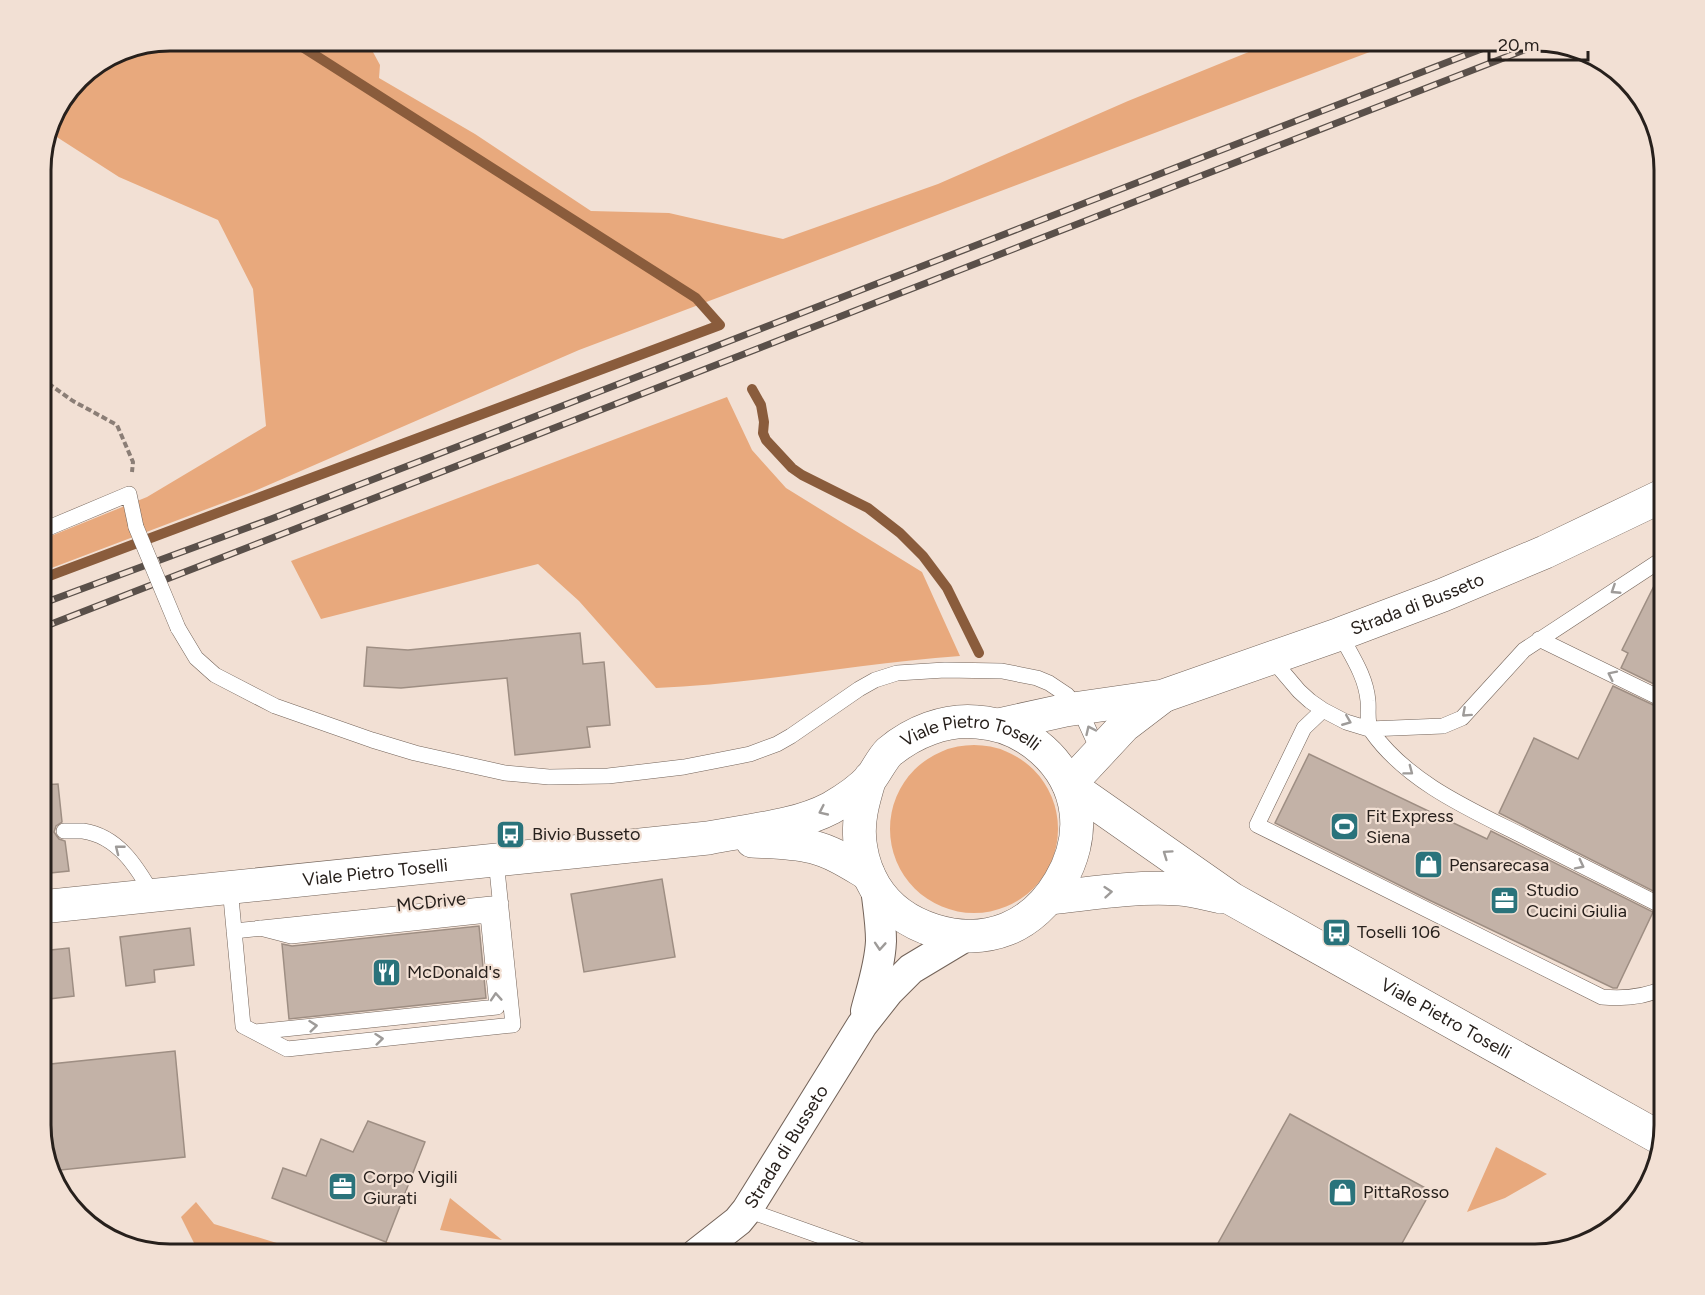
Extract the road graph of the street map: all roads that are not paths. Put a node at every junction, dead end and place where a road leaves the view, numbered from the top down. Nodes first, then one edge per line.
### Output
1 (1654, 500) edge
2 (51, 527) edge
3 (1654, 565) edge
4 (1340, 634) junction
5 (1539, 639) junction
6 (1271, 658) junction
7 (1654, 695) edge
8 (1163, 696) junction
9 (1079, 708) junction
10 (1323, 710) junction
11 (998, 725) junction
12 (1369, 729) junction
13 (1099, 752) junction
14 (870, 778) junction
15 (1069, 785) junction
16 (64, 831) dead end
17 (708, 838) junction
18 (496, 860) junction
19 (872, 881) junction
20 (230, 887) junction
21 (153, 895) junction
22 (1050, 898) junction
23 (1232, 899) junction
24 (1654, 901) edge
25 (501, 903) junction
26 (51, 906) edge
27 (260, 928) junction
28 (234, 931) junction
29 (966, 936) junction
30 (1654, 992) edge
31 (861, 1025) junction
32 (249, 1029) junction
33 (1654, 1135) edge
34 (747, 1210) junction
35 (709, 1244) edge
36 (843, 1244) edge

1 - 4 main road, Strada di Busseto
2 - 9 lane, bridge
3 -> 5 lane
4 - 6 main road, Strada di Busseto
4 - 12 lane
7 -> 5 lane
5 -> 12 lane
6 - 8 main road, Strada di Busseto
6 - 10 lane
8 - 9 main road, Strada di Busseto
8 - 13 main road, Strada di Busseto
9 - 11 main road, Strada di Busseto
13 -> 9 lane
10 -> 12 lane
10 - 30 lane
11 - 14 main road, Viale Pietro Toselli
11 - 15 main road, Viale Pietro Toselli
12 -> 24 lane
13 - 15 main road, Strada di Busseto
14 -> 17 main road, Viale Pietro Toselli
14 - 19 main road, Viale Pietro Toselli
15 - 22 main road, Viale Pietro Toselli
23 -> 15 main road, Viale Pietro Toselli
21 -> 16 lane
17 - 18 main road, Viale Pietro Toselli
17 - 19 main road, Viale Pietro Toselli
18 - 20 main road, Viale Pietro Toselli
18 - 25 lane
19 - 29 main road, Viale Pietro Toselli
19 -> 31 street, Strada di Busseto
20 - 21 main road, Viale Pietro Toselli
20 - 28 lane
21 - 26 main road, Viale Pietro Toselli
22 -> 23 main road, Viale Pietro Toselli
22 - 29 main road, Viale Pietro Toselli
23 - 33 main road, Viale Pietro Toselli
25 - 27 lane
32 -> 25 lane
27 - 28 lane
32 -> 27 lane, MCDrive
28 - 32 lane
29 - 31 street, Strada di Busseto
31 - 34 street, Strada di Busseto
34 - 35 street, Strada di Busseto
34 - 36 lane

